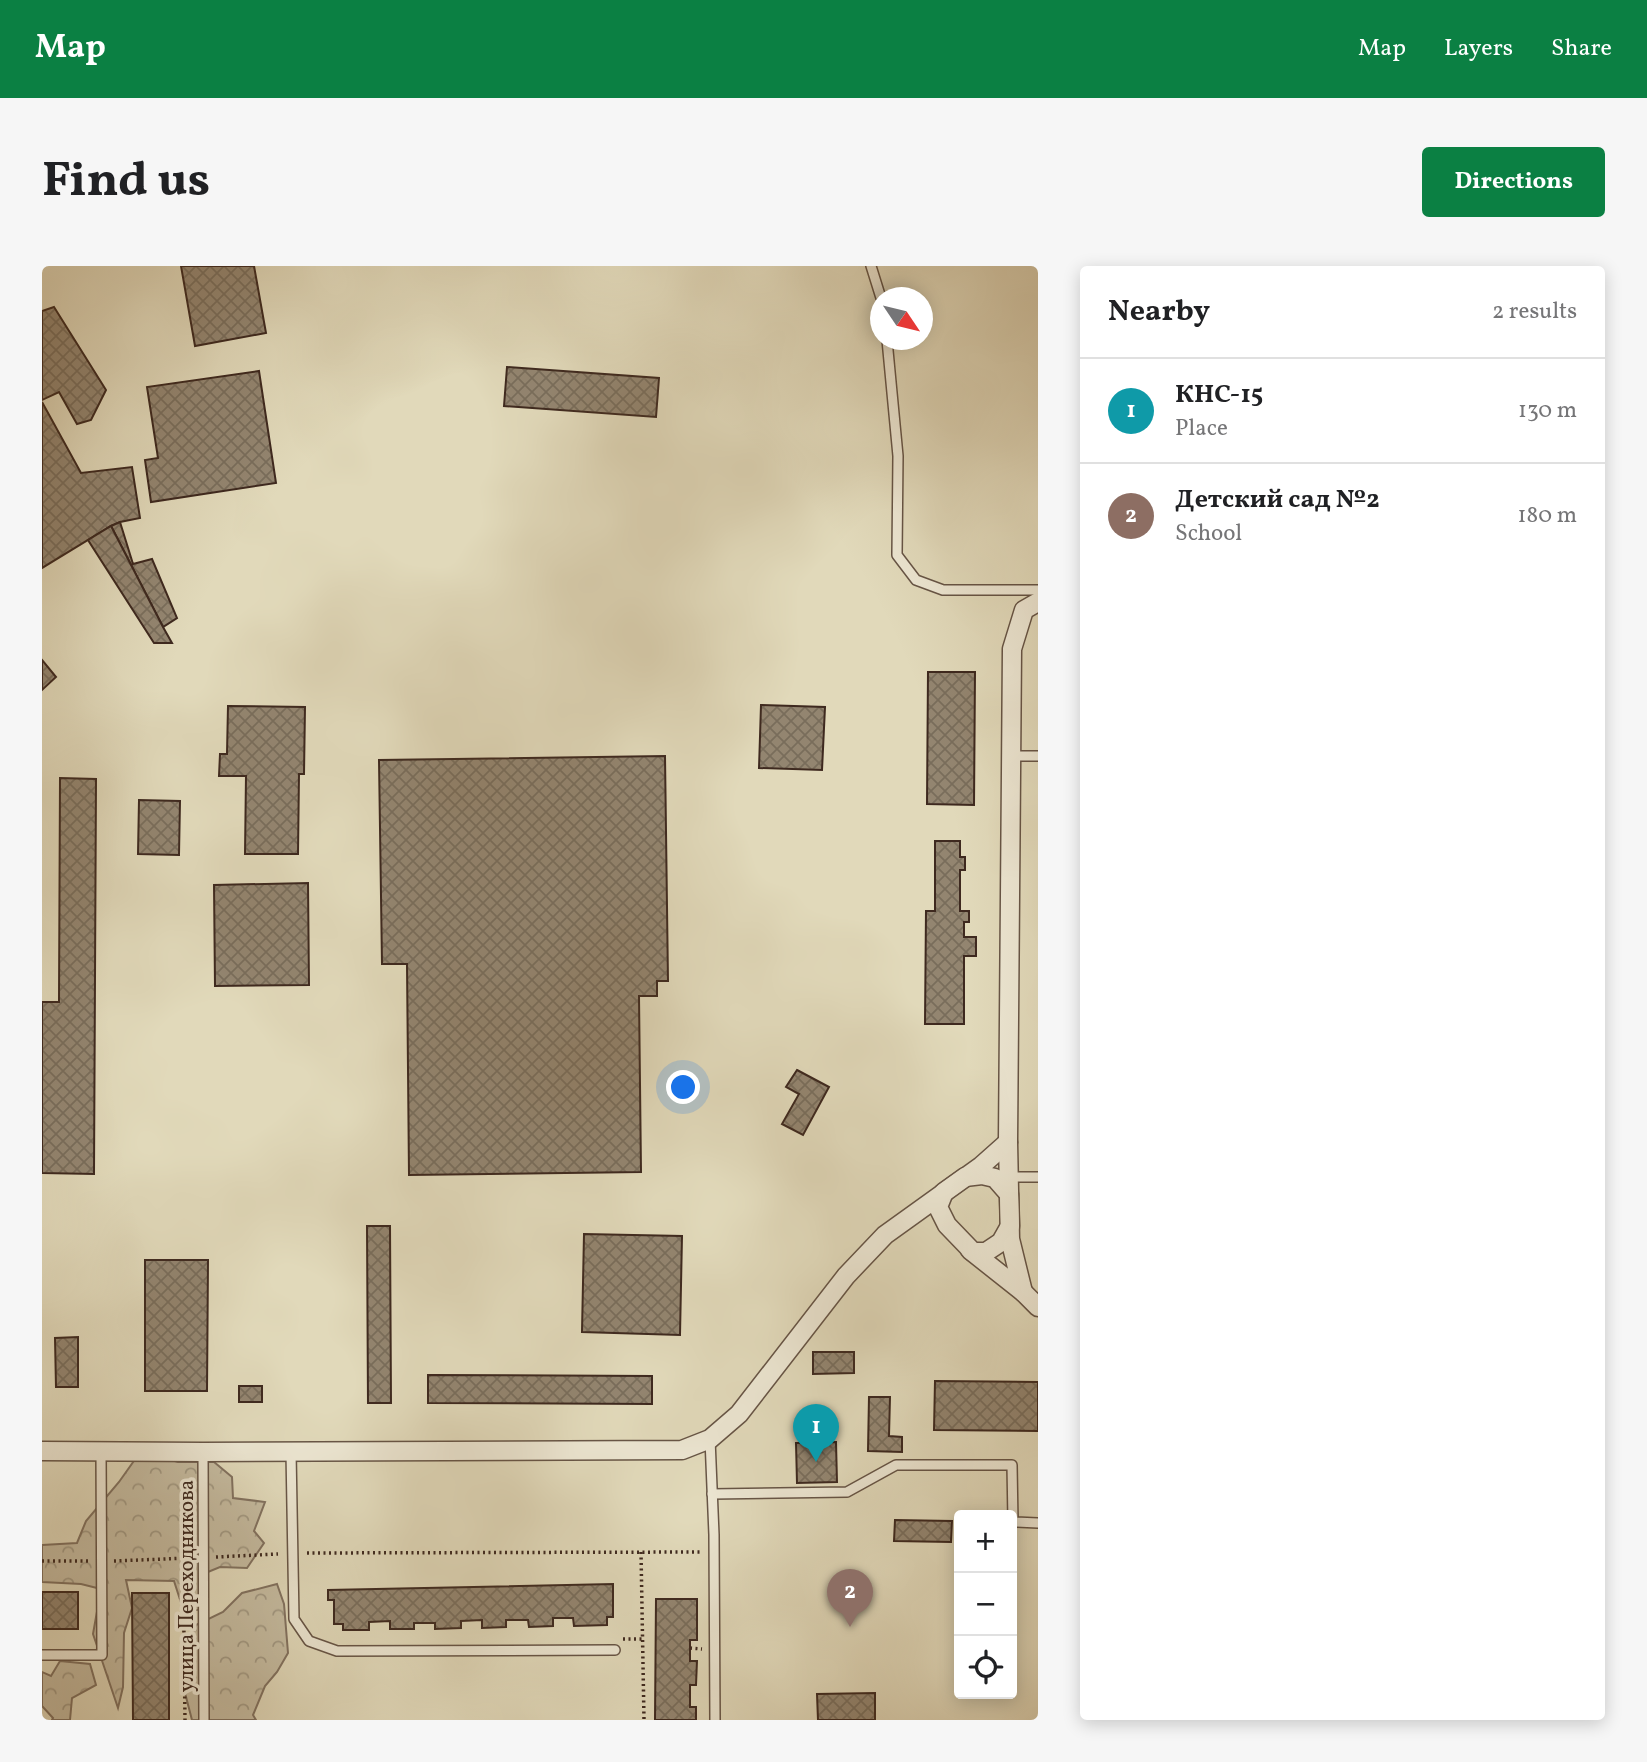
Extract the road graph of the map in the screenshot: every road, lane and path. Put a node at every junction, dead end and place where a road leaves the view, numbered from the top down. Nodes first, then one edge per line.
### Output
1 (871, 266) edge
2 (878, 287) edge
3 (888, 350) edge
4 (1038, 590) edge
5 (1038, 602) edge
6 (1011, 756) junction
7 (1038, 756) edge
8 (1008, 1142) junction
9 (965, 1177) junction
10 (1038, 1177) edge
11 (1009, 1186) junction
12 (944, 1192) junction
13 (924, 1207) junction
14 (947, 1225) junction
15 (1010, 1226) junction
16 (973, 1252) junction
17 (1023, 1292) junction
18 (1038, 1307) edge
19 (710, 1439) junction
20 (42, 1451) edge
21 (101, 1451) junction
22 (290, 1451) junction
23 (203, 1452) junction
24 (712, 1494) junction
25 (1038, 1523) edge
26 (641, 1552) junction
27 (714, 1552) junction
28 (292, 1553) junction
29 (183, 1559) dead end
30 (42, 1561) edge
31 (102, 1562) junction
32 (615, 1639) dead end
33 (643, 1639) junction
34 (615, 1650) dead end
35 (42, 1656) edge
36 (185, 1720) edge
37 (204, 1720) edge
38 (644, 1720) edge
39 (715, 1720) edge

1 - 2 lane
3 - 4 lane
5 - 6 street
6 - 7 lane
6 - 8 street
8 - 9 street
8 - 11 street
9 - 11 street
9 - 12 street
10 - 11 lane
11 - 15 street
12 - 13 street
12 - 14 street
13 - 14 street
13 - 19 street
14 - 16 street
15 - 16 street
15 - 17 street
16 - 17 street
17 - 18 street
19 - 22 street
19 - 24 lane
20 - 21 street
21 - 23 street
21 - 31 lane
22 - 23 street
22 - 28 lane
23 - 37 lane, улица Переходникова
24 - 25 lane
24 - 27 lane
26 - 27 path
26 - 28 path
26 - 33 path
27 - 39 lane
28 - 34 lane
29 - 36 path
30 - 31 path
31 - 35 lane
32 - 33 path
33 - 38 path

